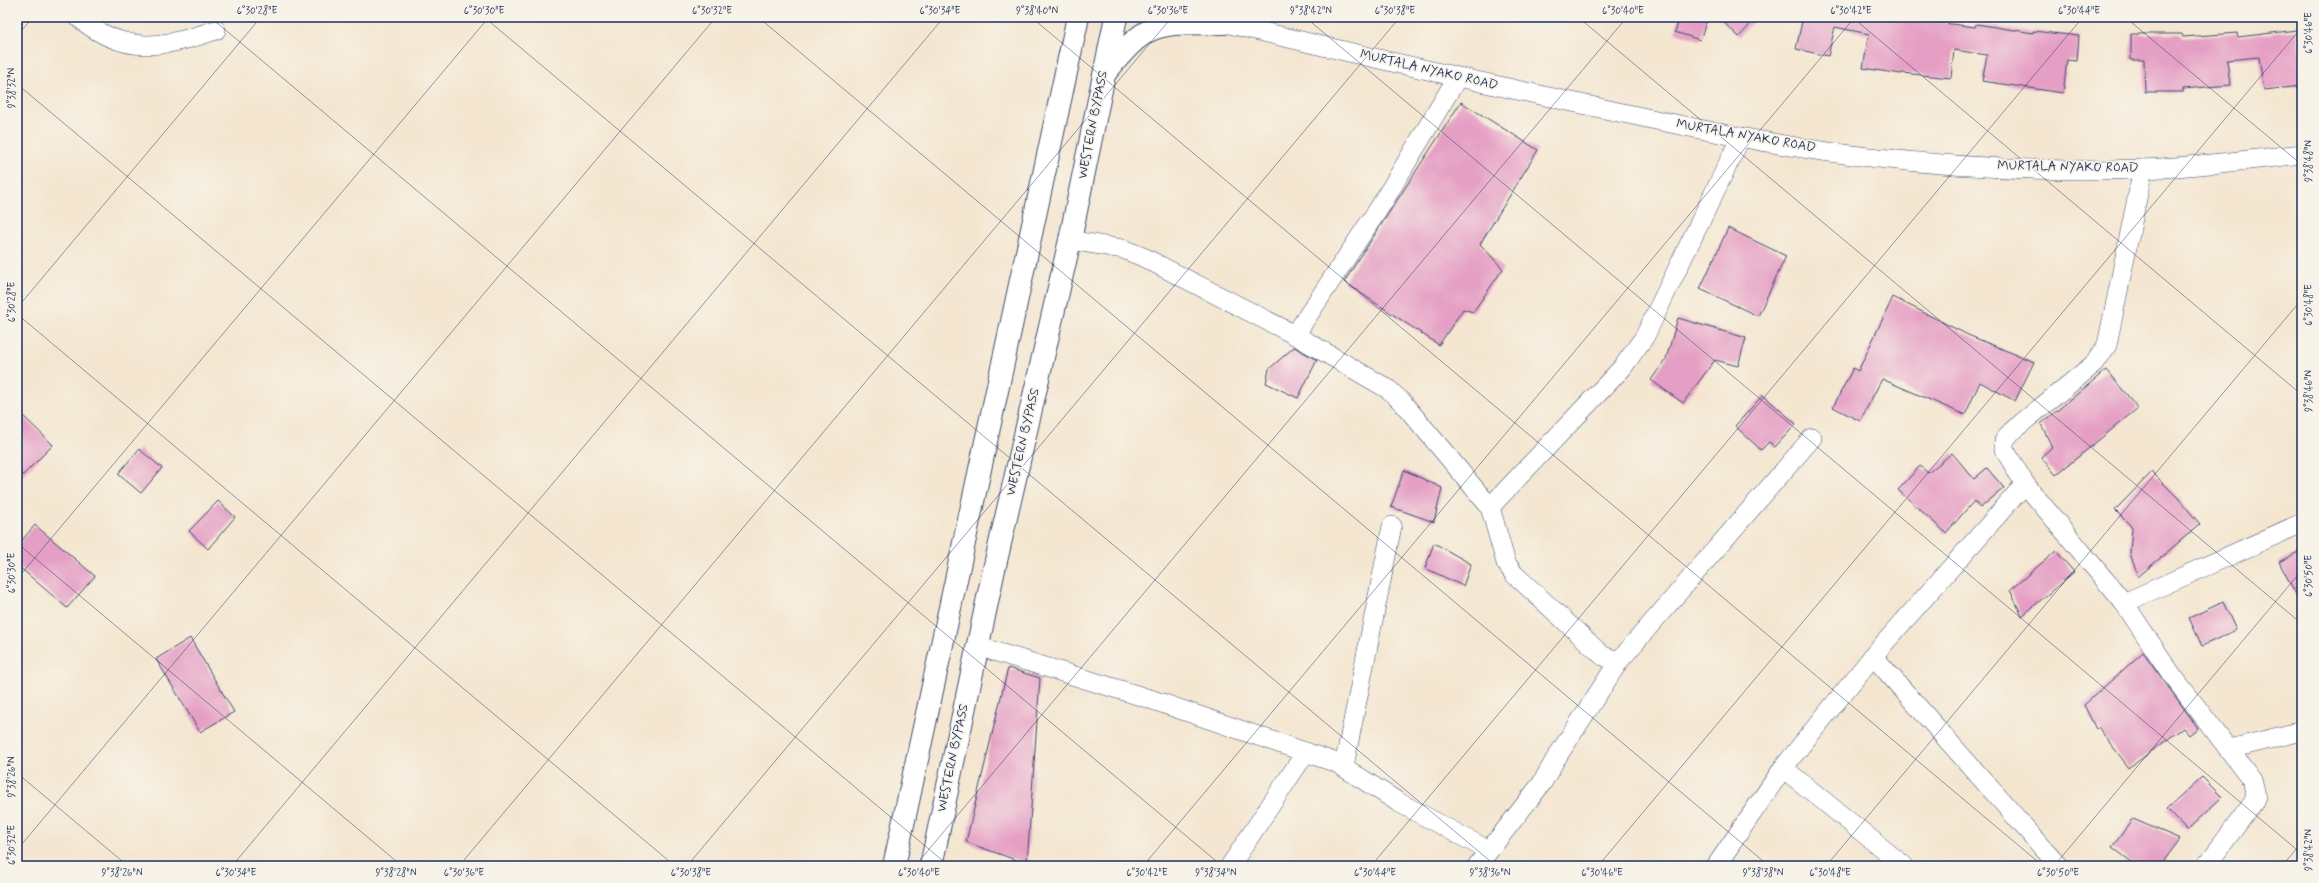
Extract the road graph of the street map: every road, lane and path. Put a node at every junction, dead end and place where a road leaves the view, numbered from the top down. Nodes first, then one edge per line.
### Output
1 (78, 17) edge
2 (1078, 17) edge
3 (1116, 17) edge
4 (1200, 17) edge
5 (1217, 20) edge
6 (216, 30) dead end
7 (1104, 74) junction
8 (1457, 78) junction
9 (1741, 137) junction
10 (2302, 154) edge
11 (2143, 169) junction
12 (1070, 240) junction
13 (1295, 335) junction
14 (1812, 438) dead end
15 (2025, 484) junction
16 (1490, 507) junction
17 (2302, 523) edge
18 (1392, 526) dead end
19 (2124, 604) junction
20 (977, 646) junction
21 (1873, 656) junction
22 (1619, 661) junction
23 (2302, 731) edge
24 (2230, 749) junction
25 (1306, 752) junction
26 (1344, 766) junction
27 (1783, 768) junction
28 (1488, 850) junction
29 (894, 866) edge
30 (930, 866) edge
31 (1230, 866) edge
32 (1477, 866) edge
33 (1716, 866) edge
34 (1904, 866) edge
35 (2059, 866) edge
36 (2206, 866) edge

1 - 6 street
2 - 29 main road
3 - 7 main road, WESTERN BYPASS
4 - 5 street, MURTALA NYAKO ROAD
5 - 7 main road
5 - 8 street, MURTALA NYAKO ROAD
7 - 12 main road, WESTERN BYPASS
8 - 9 street, MURTALA NYAKO ROAD
8 - 13 street
9 - 11 street, MURTALA NYAKO ROAD
9 - 16 street
10 - 11 street, MURTALA NYAKO ROAD
11 - 15 street
12 - 13 street
12 - 20 main road, WESTERN BYPASS
13 - 16 street
14 - 22 street
15 - 19 street
15 - 21 street
16 - 22 street
17 - 19 street
18 - 26 street
19 - 24 street
20 - 25 street
20 - 30 main road, WESTERN BYPASS
21 - 27 street
21 - 35 street
22 - 28 street
23 - 24 street
24 - 36 street
25 - 26 street
25 - 31 street
26 - 28 street
27 - 33 street
27 - 34 street
28 - 32 street

